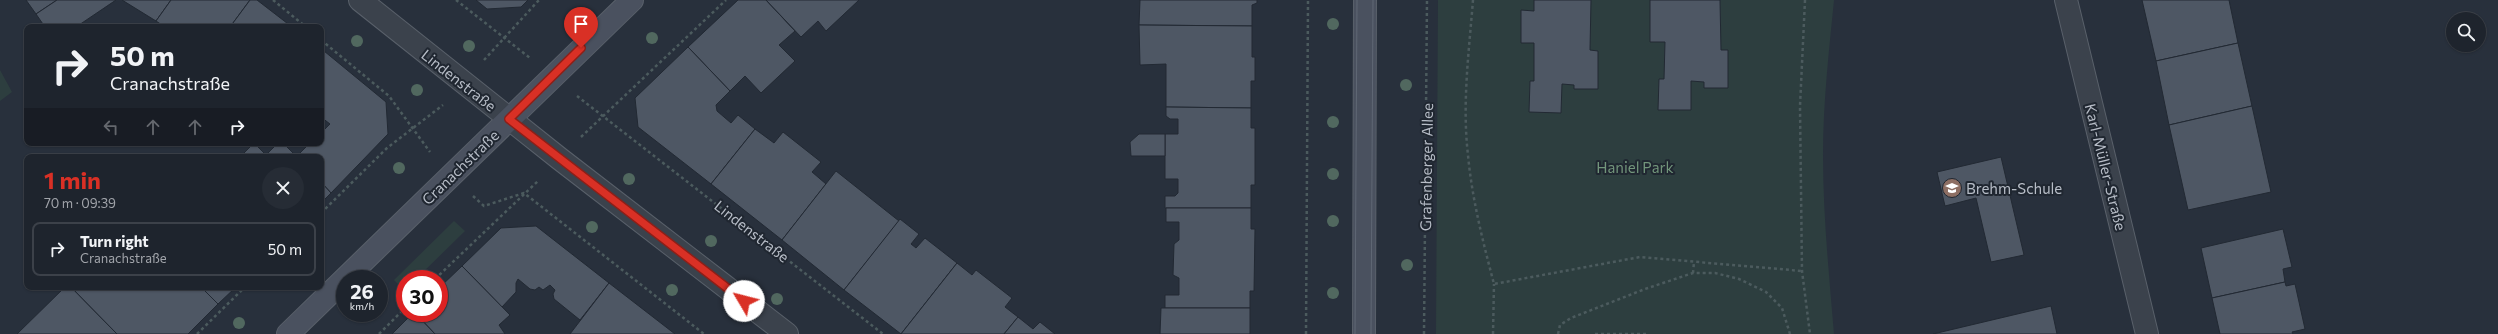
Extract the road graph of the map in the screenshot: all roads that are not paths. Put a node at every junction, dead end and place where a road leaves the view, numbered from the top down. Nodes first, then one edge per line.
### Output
1 (360, 0) edge
2 (632, 0) edge
3 (1365, 0) edge
4 (2066, 0) edge
5 (509, 119) junction
6 (288, 334) edge
7 (787, 334) edge
8 (1364, 334) edge
9 (2147, 334) edge

1 - 5 street, Lindenstraße
2 - 5 main road, Cranachstraße
3 - 8 main road
4 - 9 street, Karl-Müller-Straße
5 - 6 main road, Cranachstraße
5 - 7 street, Lindenstraße

